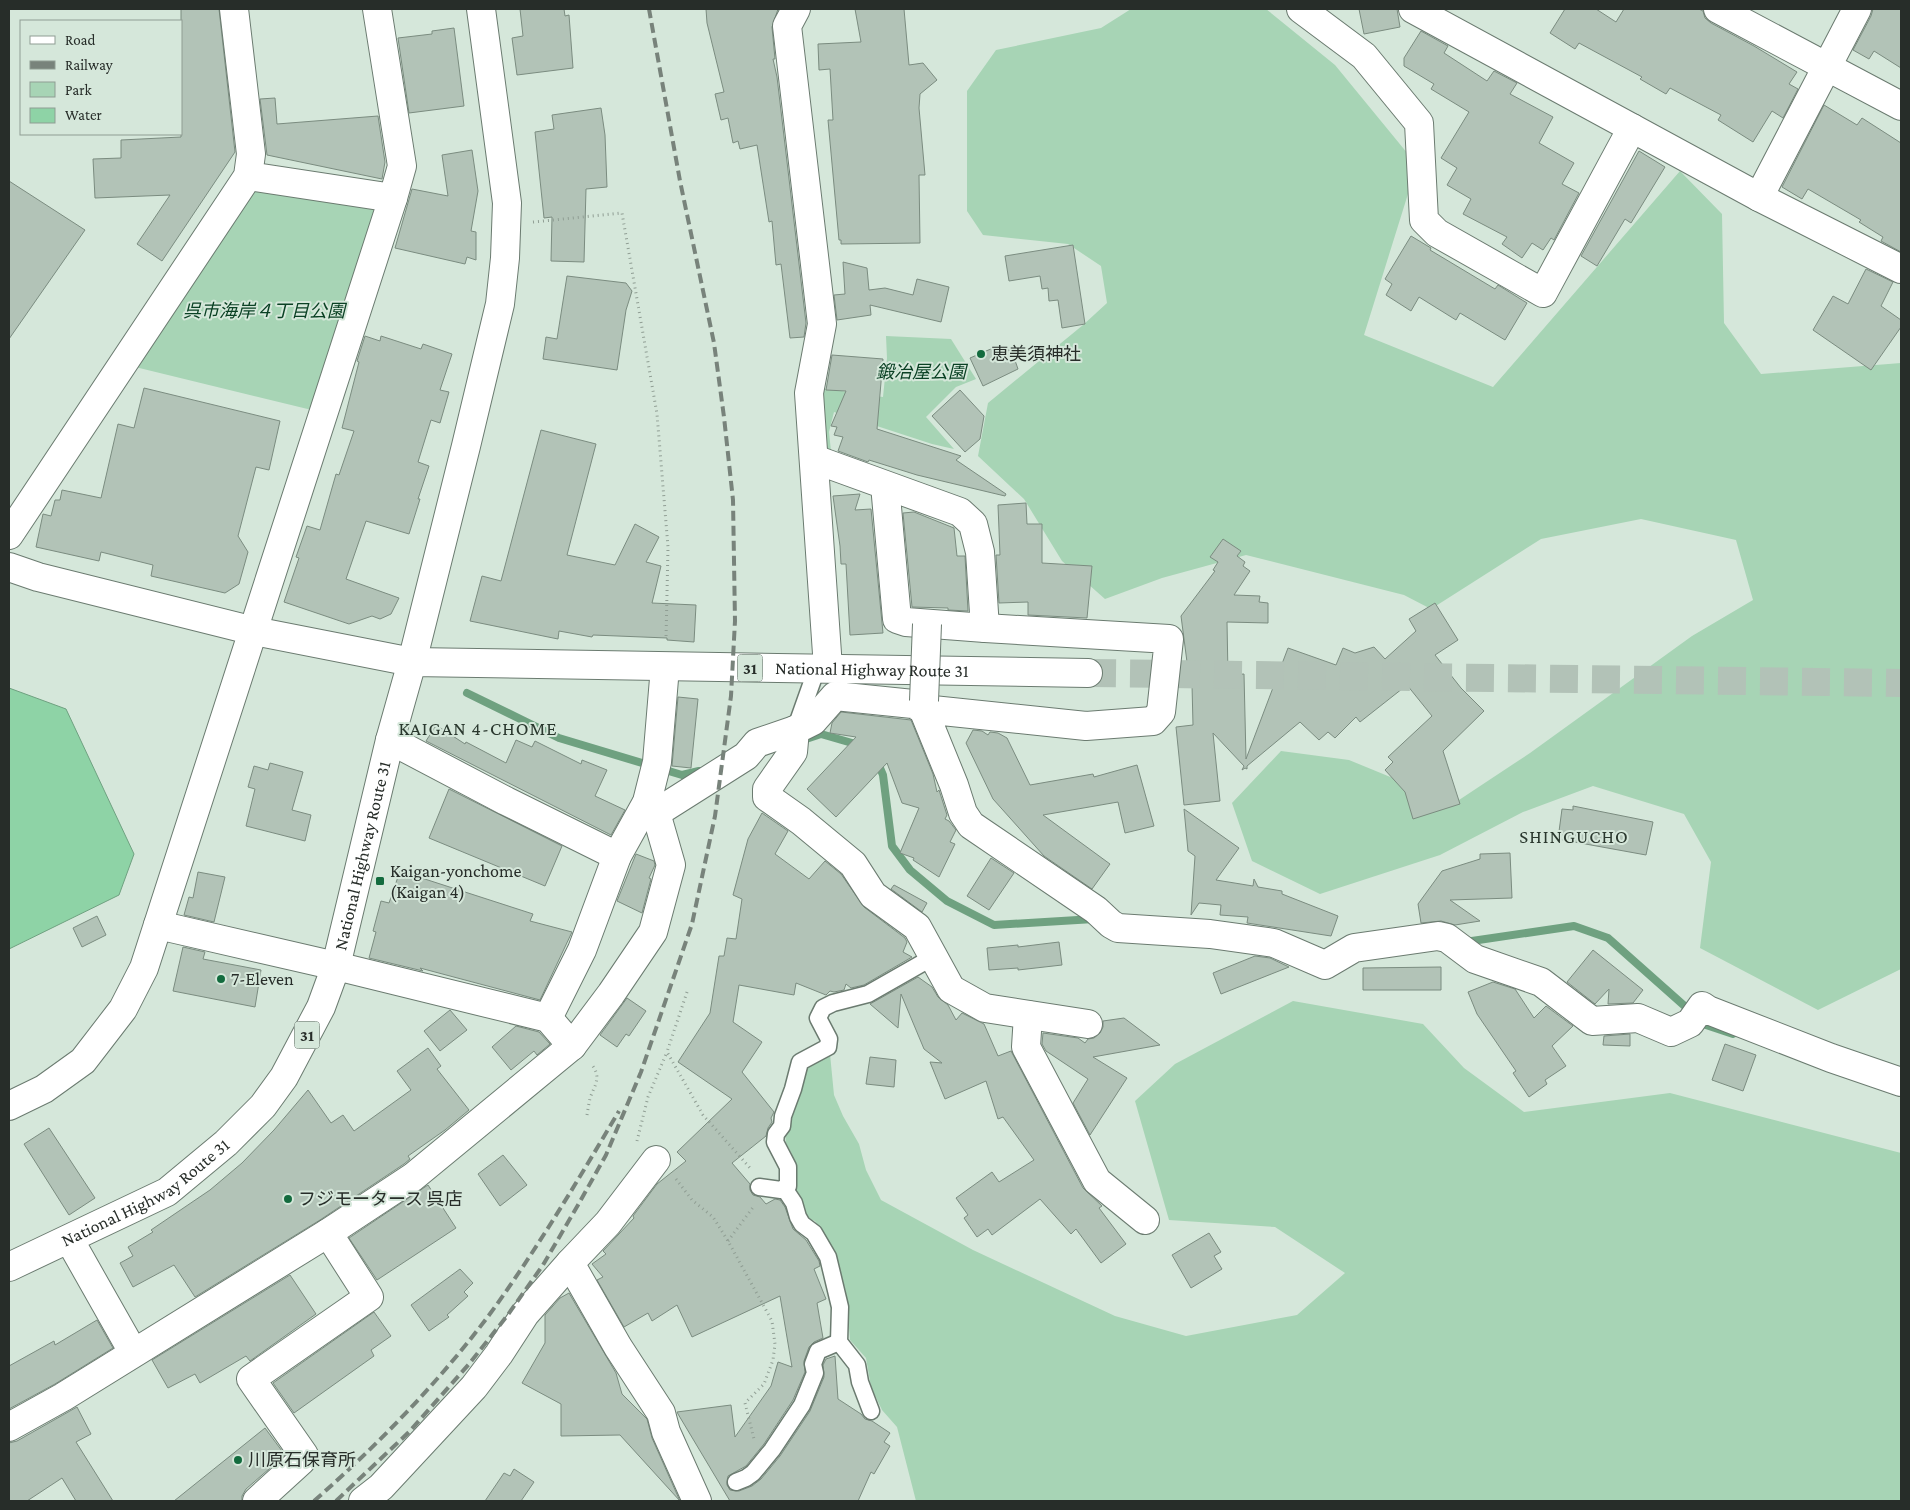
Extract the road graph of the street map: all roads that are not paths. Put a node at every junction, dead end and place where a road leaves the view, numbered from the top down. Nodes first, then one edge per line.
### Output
1 (234, 9) edge
2 (377, 9) edge
3 (481, 9) edge
4 (796, 9) edge
5 (1301, 9) edge
6 (1413, 9) edge
7 (1718, 9) edge
8 (1857, 9) edge
9 (1827, 66) junction
10 (1901, 106) edge
11 (1632, 128) junction
12 (248, 176) junction
13 (1760, 196) junction
14 (392, 198) junction
15 (1901, 269) edge
16 (814, 459) junction
17 (885, 485) junction
18 (9, 535) edge
19 (9, 567) edge
20 (927, 624) junction
21 (984, 628) junction
22 (254, 630) junction
23 (412, 662) junction
24 (665, 667) junction
25 (823, 668) junction
26 (1088, 673) tunnel mouth
27 (924, 705) junction
28 (794, 739) junction
29 (390, 740) junction
30 (653, 788) junction
31 (617, 856) junction
32 (158, 925) junction
33 (933, 957) junction
34 (336, 966) junction
35 (1028, 1015) junction
36 (548, 1018) junction
37 (1088, 1024) dead end
38 (572, 1046) junction
39 (1901, 1082) edge
40 (9, 1106) edge
41 (647, 1151) road end
42 (759, 1187) road end
43 (784, 1188) junction
44 (1145, 1220) dead end
45 (328, 1232) junction
46 (69, 1239) junction
47 (570, 1263) junction
48 (9, 1267) edge
49 (839, 1342) junction
50 (133, 1352) junction
51 (871, 1411) dead end
52 (9, 1427) edge
53 (736, 1482) dead end
54 (258, 1501) edge
55 (363, 1501) edge
56 (697, 1501) edge

1 - 12 main road
2 - 14 main road
3 - 23 main road
4 - 16 main road
5 - 11 main road
6 - 11 main road
7 - 9 main road
8 - 9 main road
9 - 10 main road
9 - 13 main road
11 - 13 main road
12 - 14 main road
12 - 18 main road
13 - 15 main road
14 - 22 main road
16 - 17 main road
16 - 25 main road
17 - 20 main road
17 - 21 main road
19 - 22 main road
20 - 21 main road
20 - 27 main road, bridge
21 - 27 main road
22 - 23 main road
22 - 32 main road
23 - 24 main road, National Highway Route 31 / 31
23 - 29 main road, National Highway Route 31 / 31
24 - 25 main road, National Highway Route 31 / 31
24 - 30 main road
25 - 26 main road, National Highway Route 31 / 31
25 - 28 lane
27 - 28 main road
27 - 39 main road
28 - 30 main road
28 - 33 main road
29 - 31 main road
29 - 34 main road, National Highway Route 31 / 31
30 - 31 main road
30 - 38 main road
31 - 36 main road
32 - 34 main road
32 - 40 main road
33 - 35 main road
33 - 43 lane
34 - 36 main road
34 - 46 main road, National Highway Route 31 / 31
35 - 37 main road
35 - 44 main road
36 - 38 main road
38 - 45 main road
41 - 47 main road
42 - 43 lane
43 - 49 lane
45 - 50 main road
45 - 54 main road
46 - 48 main road, National Highway Route 31 / 31
46 - 50 main road
47 - 55 main road
47 - 56 main road
49 - 51 lane
49 - 53 lane
50 - 52 main road

